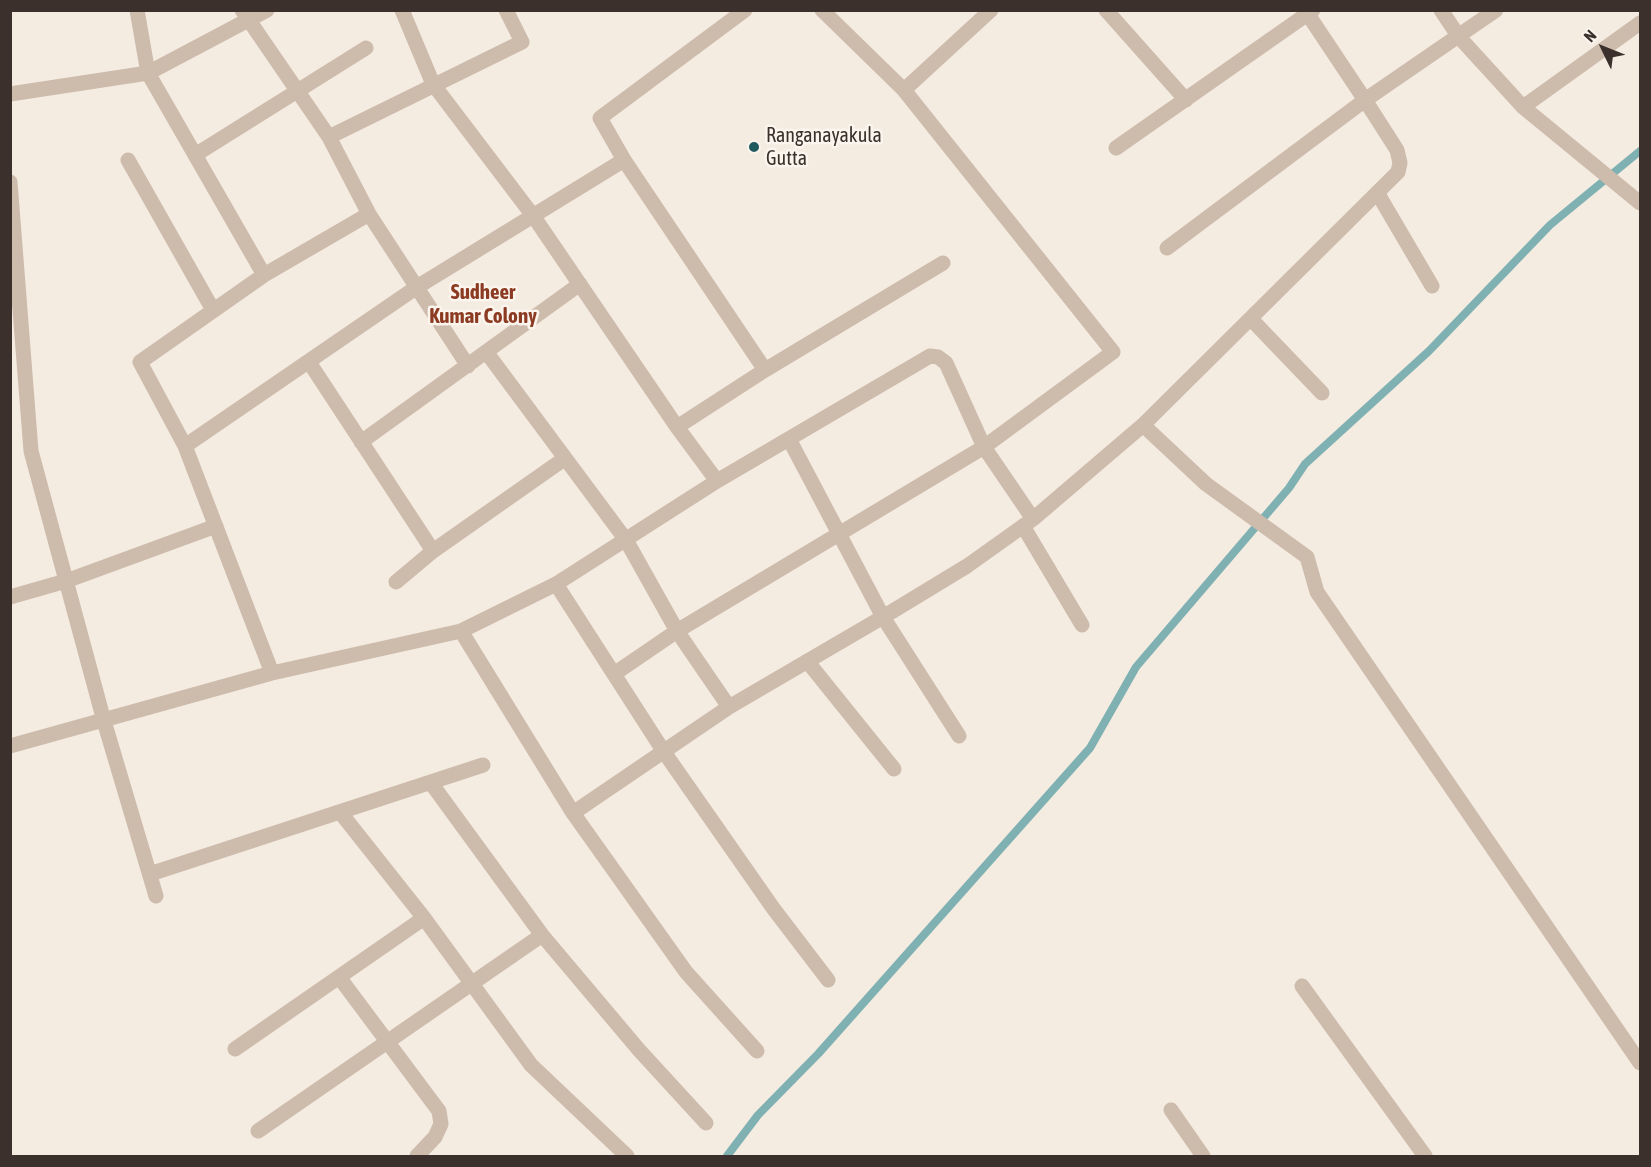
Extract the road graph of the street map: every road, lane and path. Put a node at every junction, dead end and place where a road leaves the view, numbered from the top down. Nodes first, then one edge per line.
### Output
1 (137, 10) edge
2 (267, 10) edge
3 (402, 10) edge
4 (506, 10) edge
5 (745, 10) edge
6 (822, 10) edge
7 (991, 10) edge
8 (1106, 10) edge
9 (1441, 10) edge
10 (1496, 10) edge
11 (1308, 12) edge
12 (246, 16) edge
13 (1641, 23) edge
14 (1459, 37) junction
15 (366, 48) dead end
16 (148, 73) junction
17 (433, 84) junction
18 (904, 90) junction
19 (298, 91) junction
20 (10, 94) edge
21 (1186, 100) junction
22 (1365, 100) junction
23 (1524, 107) junction
24 (329, 137) junction
25 (1116, 148) dead end
26 (195, 155) junction
27 (128, 159) dead end
28 (624, 160) junction
29 (10, 182) edge
30 (1378, 194) junction
31 (1641, 203) edge
32 (369, 214) junction
33 (534, 217) junction
34 (1167, 248) dead end
35 (943, 263) dead end
36 (264, 275) junction
37 (580, 284) junction
38 (1432, 286) dead end
39 (417, 287) junction
40 (213, 310) junction
41 (1251, 319) junction
42 (487, 352) junction
43 (309, 362) junction
44 (468, 366) junction
45 (765, 370) junction
46 (1322, 393) dead end
47 (1143, 425) junction
48 (677, 427) junction
49 (789, 439) junction
50 (361, 442) junction
51 (185, 446) junction
52 (984, 447) junction
53 (564, 459) junction
54 (717, 481) junction
55 (1028, 522) junction
56 (216, 526) junction
57 (839, 535) junction
58 (626, 540) junction
59 (433, 551) junction
60 (66, 581) junction
61 (396, 582) dead end
62 (556, 584) junction
63 (10, 597) edge
64 (883, 617) junction
65 (1082, 625) dead end
66 (461, 631) junction
67 (677, 631) junction
68 (807, 661) junction
69 (272, 673) junction
70 (614, 674) junction
71 (729, 707) junction
72 (104, 721) junction
73 (959, 736) dead end
74 (10, 746) edge
75 (664, 752) junction
76 (483, 765) dead end
77 (894, 769) dead end
78 (431, 783) junction
79 (340, 813) junction
80 (573, 813) junction
81 (150, 874) junction
82 (156, 896) dead end
83 (424, 918) junction
84 (542, 935) junction
85 (339, 977) junction
86 (828, 980) dead end
87 (471, 985) junction
88 (1302, 986) dead end
89 (387, 1042) junction
90 (235, 1049) dead end
91 (757, 1051) dead end
92 (1641, 1063) edge
93 (1171, 1110) dead end
94 (706, 1123) dead end
95 (258, 1131) dead end
96 (417, 1156) edge
97 (627, 1156) edge
98 (1203, 1156) edge
99 (1425, 1156) edge

1 - 16 street
2 - 12 street
3 - 17 street
4 - 17 street
5 - 28 street
6 - 18 street
7 - 18 street
8 - 21 street
9 - 14 street
10 - 14 street
11 - 21 street
11 - 22 street
12 - 16 street
12 - 19 street
13 - 23 street
14 - 22 street
14 - 23 street
15 - 19 street
16 - 20 street
16 - 26 street
17 - 24 street
17 - 33 street
18 - 52 street
19 - 24 street
19 - 26 street
21 - 25 street
22 - 30 street
22 - 34 street
23 - 31 street
24 - 32 street
26 - 36 street
27 - 40 street
28 - 33 street
28 - 45 street
29 - 60 street
30 - 38 street
30 - 41 street
32 - 36 street
32 - 39 street
33 - 37 street
33 - 39 street
35 - 45 street
36 - 40 street
37 - 42 street
37 - 48 street
39 - 43 street
39 - 44 street
40 - 51 street
41 - 46 street
41 - 47 street
42 - 44 street
42 - 53 street
43 - 50 street
43 - 51 street
44 - 50 street
45 - 48 street
47 - 55 street
47 - 92 street
48 - 54 street
49 - 52 street
49 - 54 street
49 - 57 street
50 - 59 street
51 - 56 street
52 - 55 street
52 - 57 street
53 - 58 street
53 - 59 street
54 - 58 street
55 - 64 street
55 - 65 street
56 - 60 street
56 - 69 street
57 - 64 street
57 - 67 street
58 - 62 street
58 - 67 street
59 - 61 street
60 - 63 street
60 - 72 street
62 - 66 street
62 - 70 street
64 - 68 street
64 - 73 street
66 - 69 street
66 - 80 street
67 - 70 street
67 - 71 street
68 - 71 street
68 - 77 street
69 - 72 street
70 - 75 street
71 - 75 street
72 - 74 street
72 - 81 street
75 - 80 street
75 - 86 street
76 - 78 street
78 - 79 street
78 - 84 street
79 - 81 street
79 - 83 street
80 - 91 street
81 - 82 street
83 - 85 street
83 - 87 street
84 - 87 street
84 - 94 street
85 - 89 street
85 - 90 street
87 - 89 street
87 - 97 street
88 - 99 street
89 - 95 street
89 - 96 street
93 - 98 street

